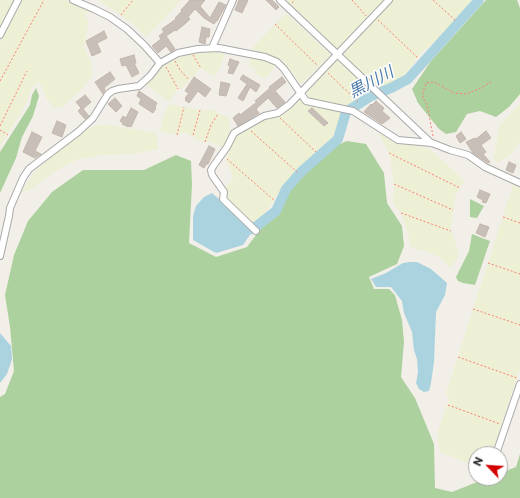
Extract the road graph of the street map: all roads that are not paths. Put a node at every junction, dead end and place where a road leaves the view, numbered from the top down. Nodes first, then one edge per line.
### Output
1 (18, 0) edge
2 (73, 0) edge
3 (233, 0) edge
4 (280, 0) edge
5 (389, 0) edge
6 (0, 35) edge
7 (212, 48) junction
8 (337, 54) junction
9 (162, 63) junction
10 (300, 92) junction
11 (433, 144) junction
12 (520, 183) edge
13 (256, 231) dead end
14 (0, 256) edge
15 (518, 381) edge
16 (498, 446) edge

1 - 6 street
2 - 9 street
3 - 7 street
4 - 8 street
5 - 8 street
7 - 9 street
7 - 10 street
8 - 10 street
8 - 11 street
9 - 14 street
10 - 11 street
10 - 13 street
11 - 12 street
15 - 16 street

